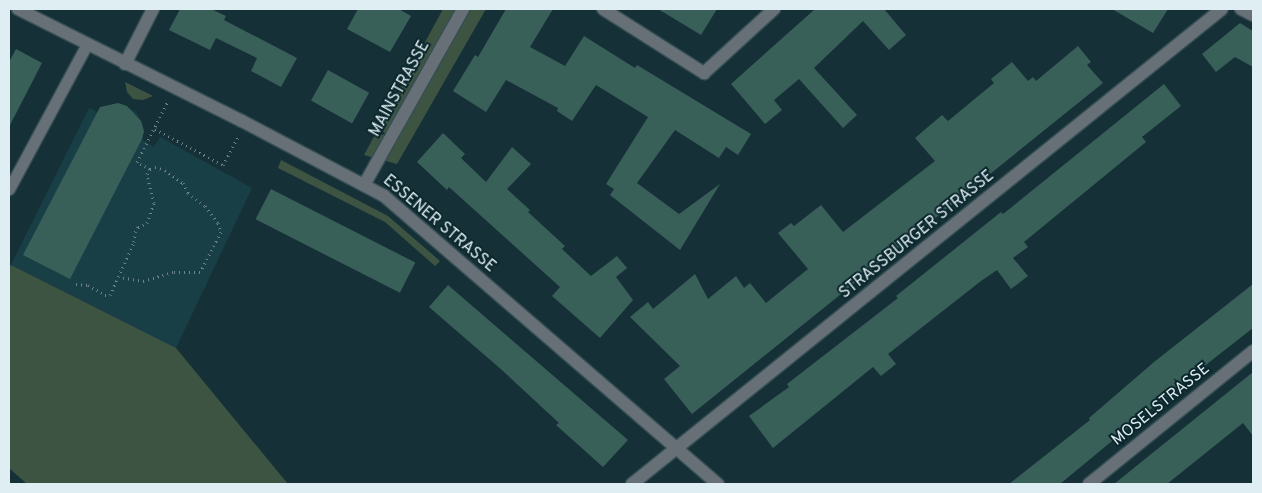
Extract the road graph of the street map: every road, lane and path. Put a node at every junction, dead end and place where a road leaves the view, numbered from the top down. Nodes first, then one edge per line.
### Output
1 (18, 9) edge
2 (153, 9) edge
3 (463, 9) edge
4 (603, 9) edge
5 (774, 9) edge
6 (1222, 9) edge
7 (1241, 9) edge
8 (1253, 15) edge
9 (86, 44) junction
10 (125, 64) junction
11 (168, 101) dead end
12 (155, 129) junction
13 (238, 136) dead end
14 (150, 169) junction
15 (364, 184) junction
16 (9, 189) edge
17 (119, 277) junction
18 (76, 284) dead end
19 (1253, 351) edge
20 (678, 449) junction
21 (632, 484) edge
22 (718, 484) edge
23 (1089, 484) edge

1 - 9 street, ESSENER STRASSE
2 - 10 street
3 - 15 street, MAINSTRASSE
4 - 5 street
6 - 20 street, STRASSBURGER STRASSE
7 - 8 street
9 - 10 street, ESSENER STRASSE
9 - 16 lane
10 - 15 street, ESSENER STRASSE
11 - 12 path
12 - 13 path
12 - 14 path
14 - 17 path
14 - 17 path
15 - 20 street, ESSENER STRASSE
17 - 18 path
19 - 23 street, MOSELSTRASSE
20 - 21 street, STRASSBURGER STRASSE
20 - 22 street, ESSENER STRASSE

